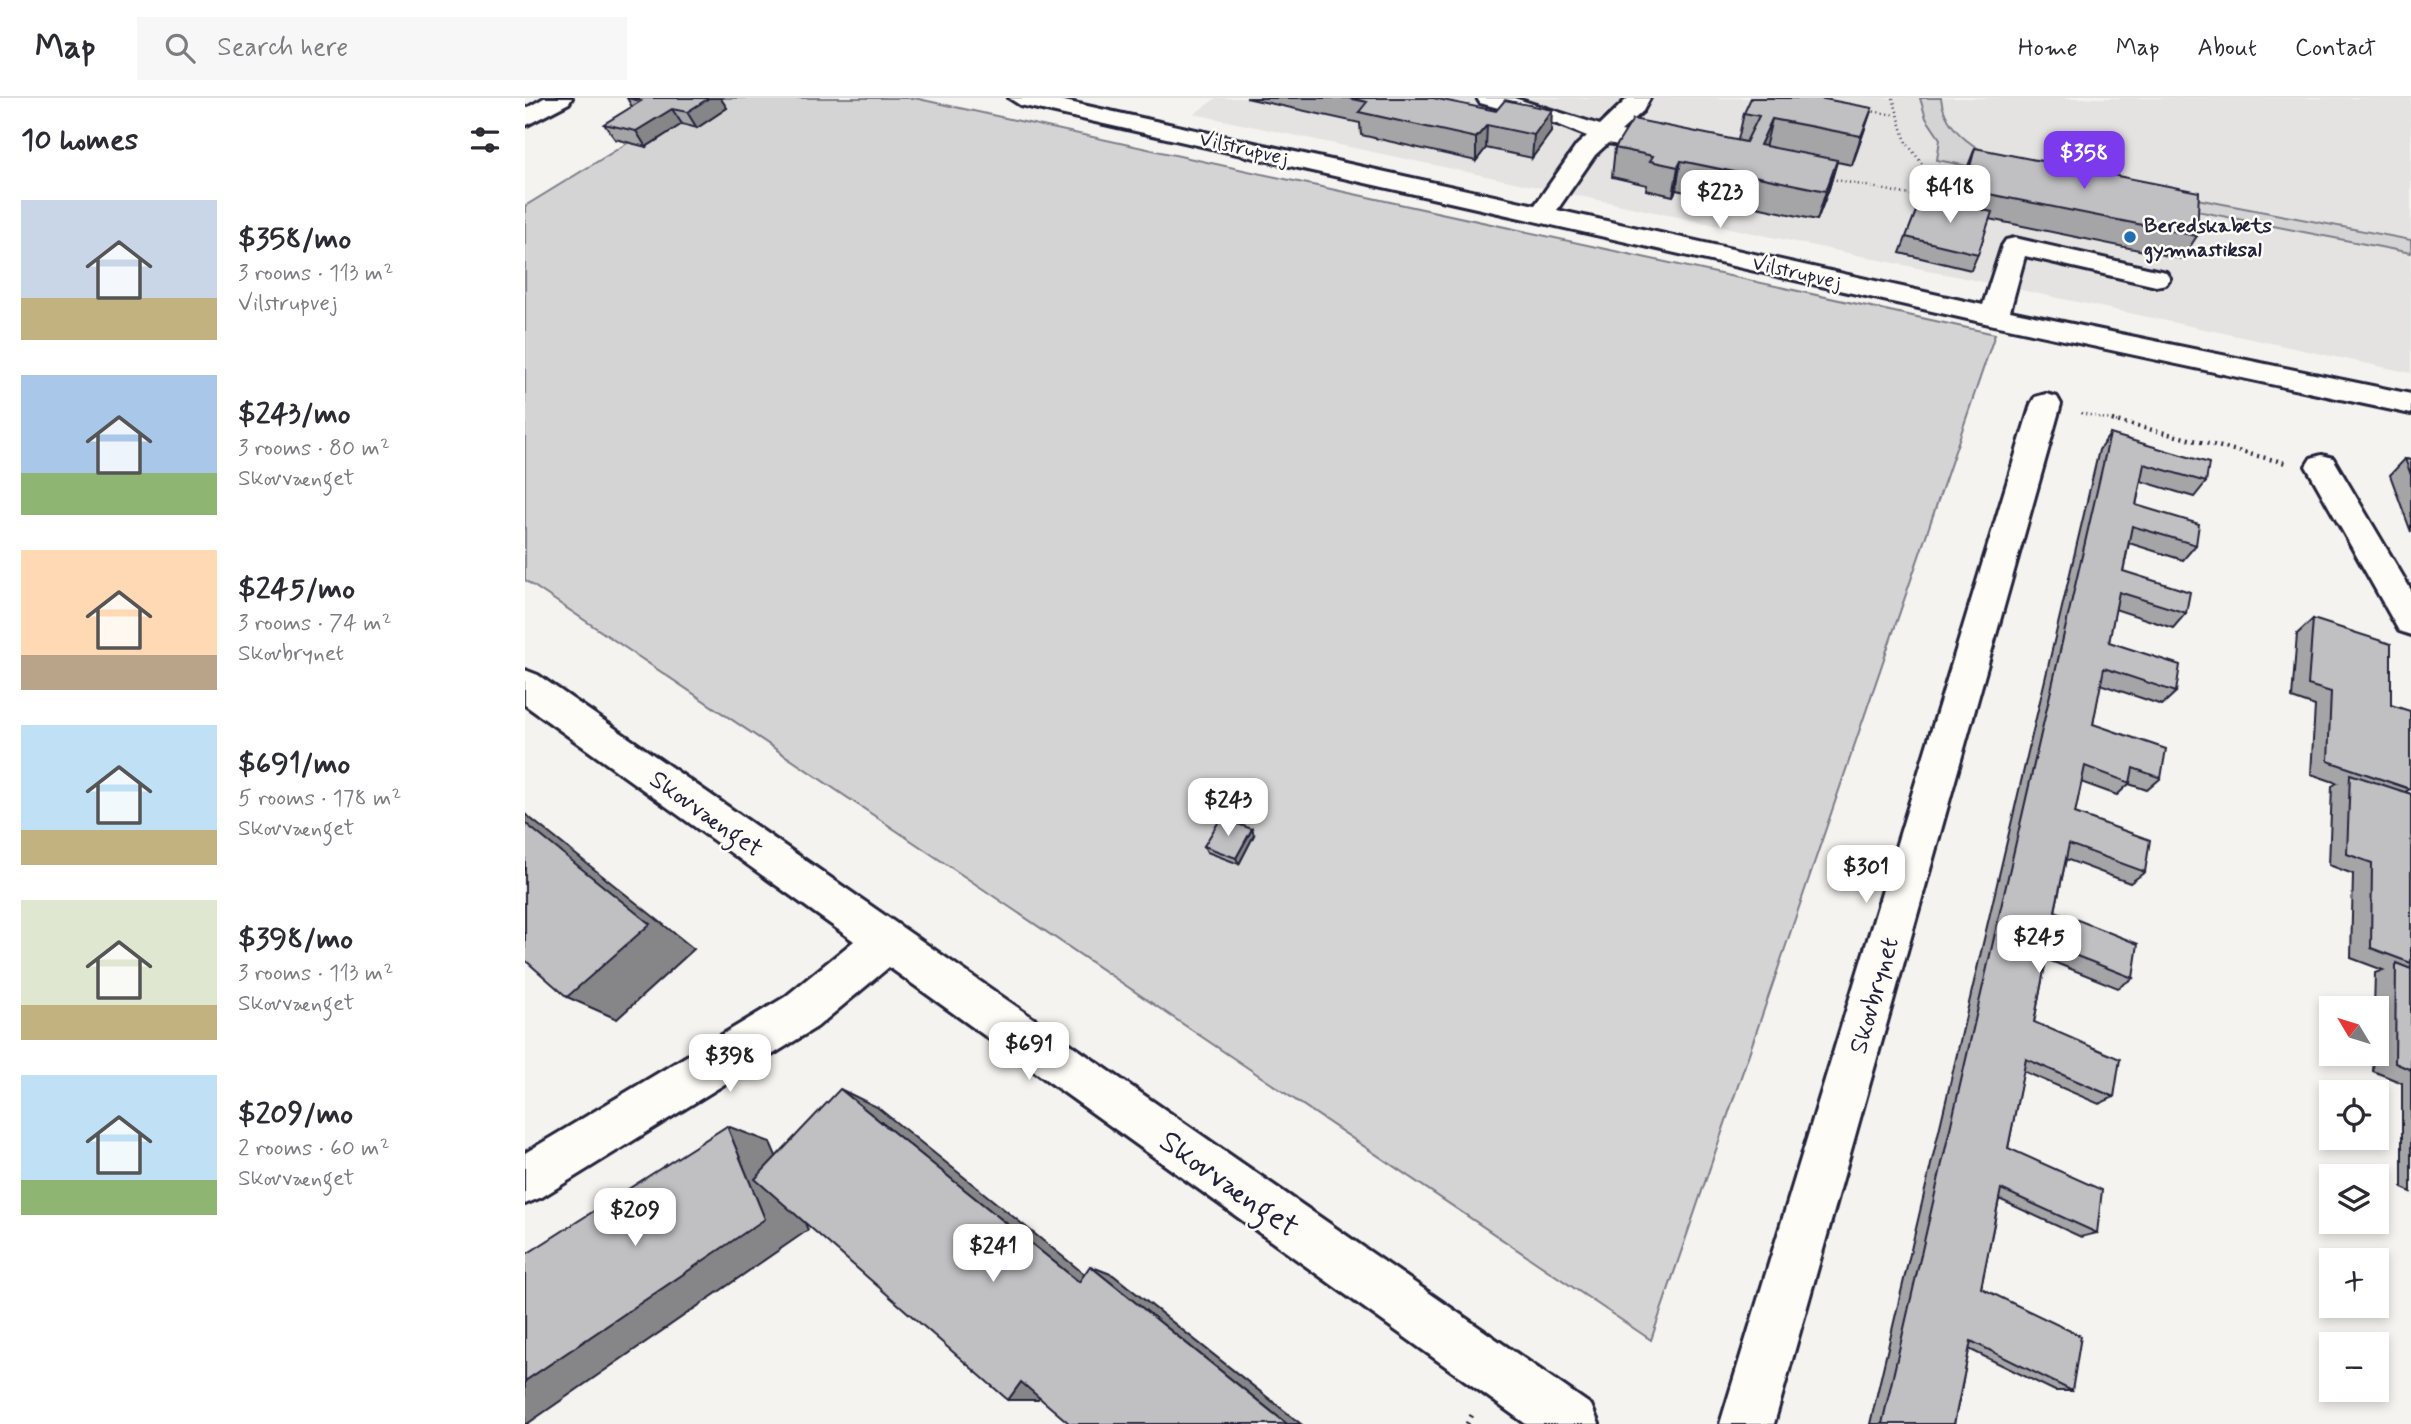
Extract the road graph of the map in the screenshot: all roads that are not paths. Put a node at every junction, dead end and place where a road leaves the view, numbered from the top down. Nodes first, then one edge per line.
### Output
1 (561, 98) edge
2 (1020, 98) edge
3 (1488, 98) edge
4 (1639, 98) edge
5 (525, 119) edge
6 (1604, 135) junction
7 (1691, 151) edge
8 (1552, 216) junction
9 (2156, 278) dead end
10 (1994, 316) junction
11 (2046, 404) road end
12 (2411, 404) edge
13 (2322, 466) road end
14 (2411, 621) edge
15 (525, 685) edge
16 (888, 942) junction
17 (525, 1180) edge
18 (1572, 1424) edge
19 (1747, 1424) edge

1 - 5 street
2 - 8 street, Vilstrupvej
3 - 6 street
4 - 6 street
6 - 7 street
6 - 8 street
8 - 10 street, Vilstrupvej
9 - 10 street
10 - 12 street, Vilstrupvej
11 - 19 street, Skovbrynet
13 - 14 street
15 - 16 street, Skovvænget
16 - 17 street
16 - 18 street, Skovvænget

